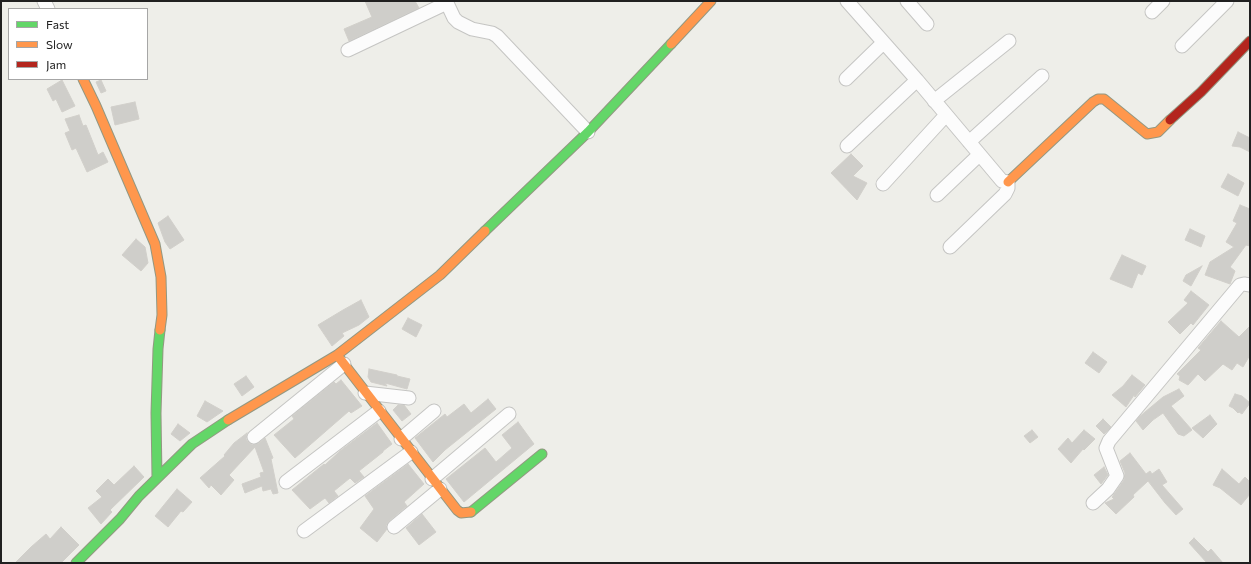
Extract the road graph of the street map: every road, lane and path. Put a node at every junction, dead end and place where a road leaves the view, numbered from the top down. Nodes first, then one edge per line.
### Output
1 (711, 1) edge
2 (847, 1) edge
3 (907, 1) edge
4 (1163, 1) edge
5 (1227, 1) edge
6 (446, 2) edge
7 (1152, 12) dead end
8 (927, 24) dead end
9 (1009, 41) dead end
10 (1250, 41) edge
11 (883, 43) junction
12 (1182, 46) dead end
13 (348, 50) dead end
14 (1042, 76) dead end
15 (846, 79) dead end
16 (83, 80) edge
17 (917, 80) junction
18 (934, 101) junction
19 (946, 115) junction
20 (588, 132) junction
21 (969, 142) junction
22 (846, 146) dead end
23 (979, 155) junction
24 (1008, 182) junction
25 (883, 184) dead end
26 (936, 195) dead end
27 (950, 246) dead end
28 (1250, 285) edge
29 (340, 360) junction
30 (365, 392) junction
31 (409, 398) dead end
32 (434, 410) dead end
33 (379, 411) junction
34 (509, 414) dead end
35 (254, 437) dead end
36 (401, 439) junction
37 (411, 452) junction
38 (542, 454) dead end
39 (157, 478) junction
40 (286, 482) dead end
41 (436, 484) junction
42 (1093, 502) dead end
43 (394, 527) dead end
44 (304, 531) dead end
45 (76, 563) edge

1 - 20 street
2 - 11 street
3 - 8 street
4 - 7 street
5 - 12 street
6 - 13 street
6 - 20 street
9 - 18 street
10 - 24 street
11 - 15 street
11 - 17 street
14 - 21 street
16 - 39 street
17 - 18 street
17 - 22 street
18 - 19 street
19 - 21 street
19 - 25 street
20 - 29 street
21 - 23 street
23 - 24 street
23 - 26 street
24 - 27 street
28 - 42 street
29 - 30 street
29 - 35 street
29 - 39 street
30 - 31 street
30 - 33 street
32 - 36 street
33 - 36 street
33 - 40 street
34 - 41 street
36 - 37 street
37 - 41 street
37 - 44 street
38 - 41 street
39 - 45 street
41 - 43 street

